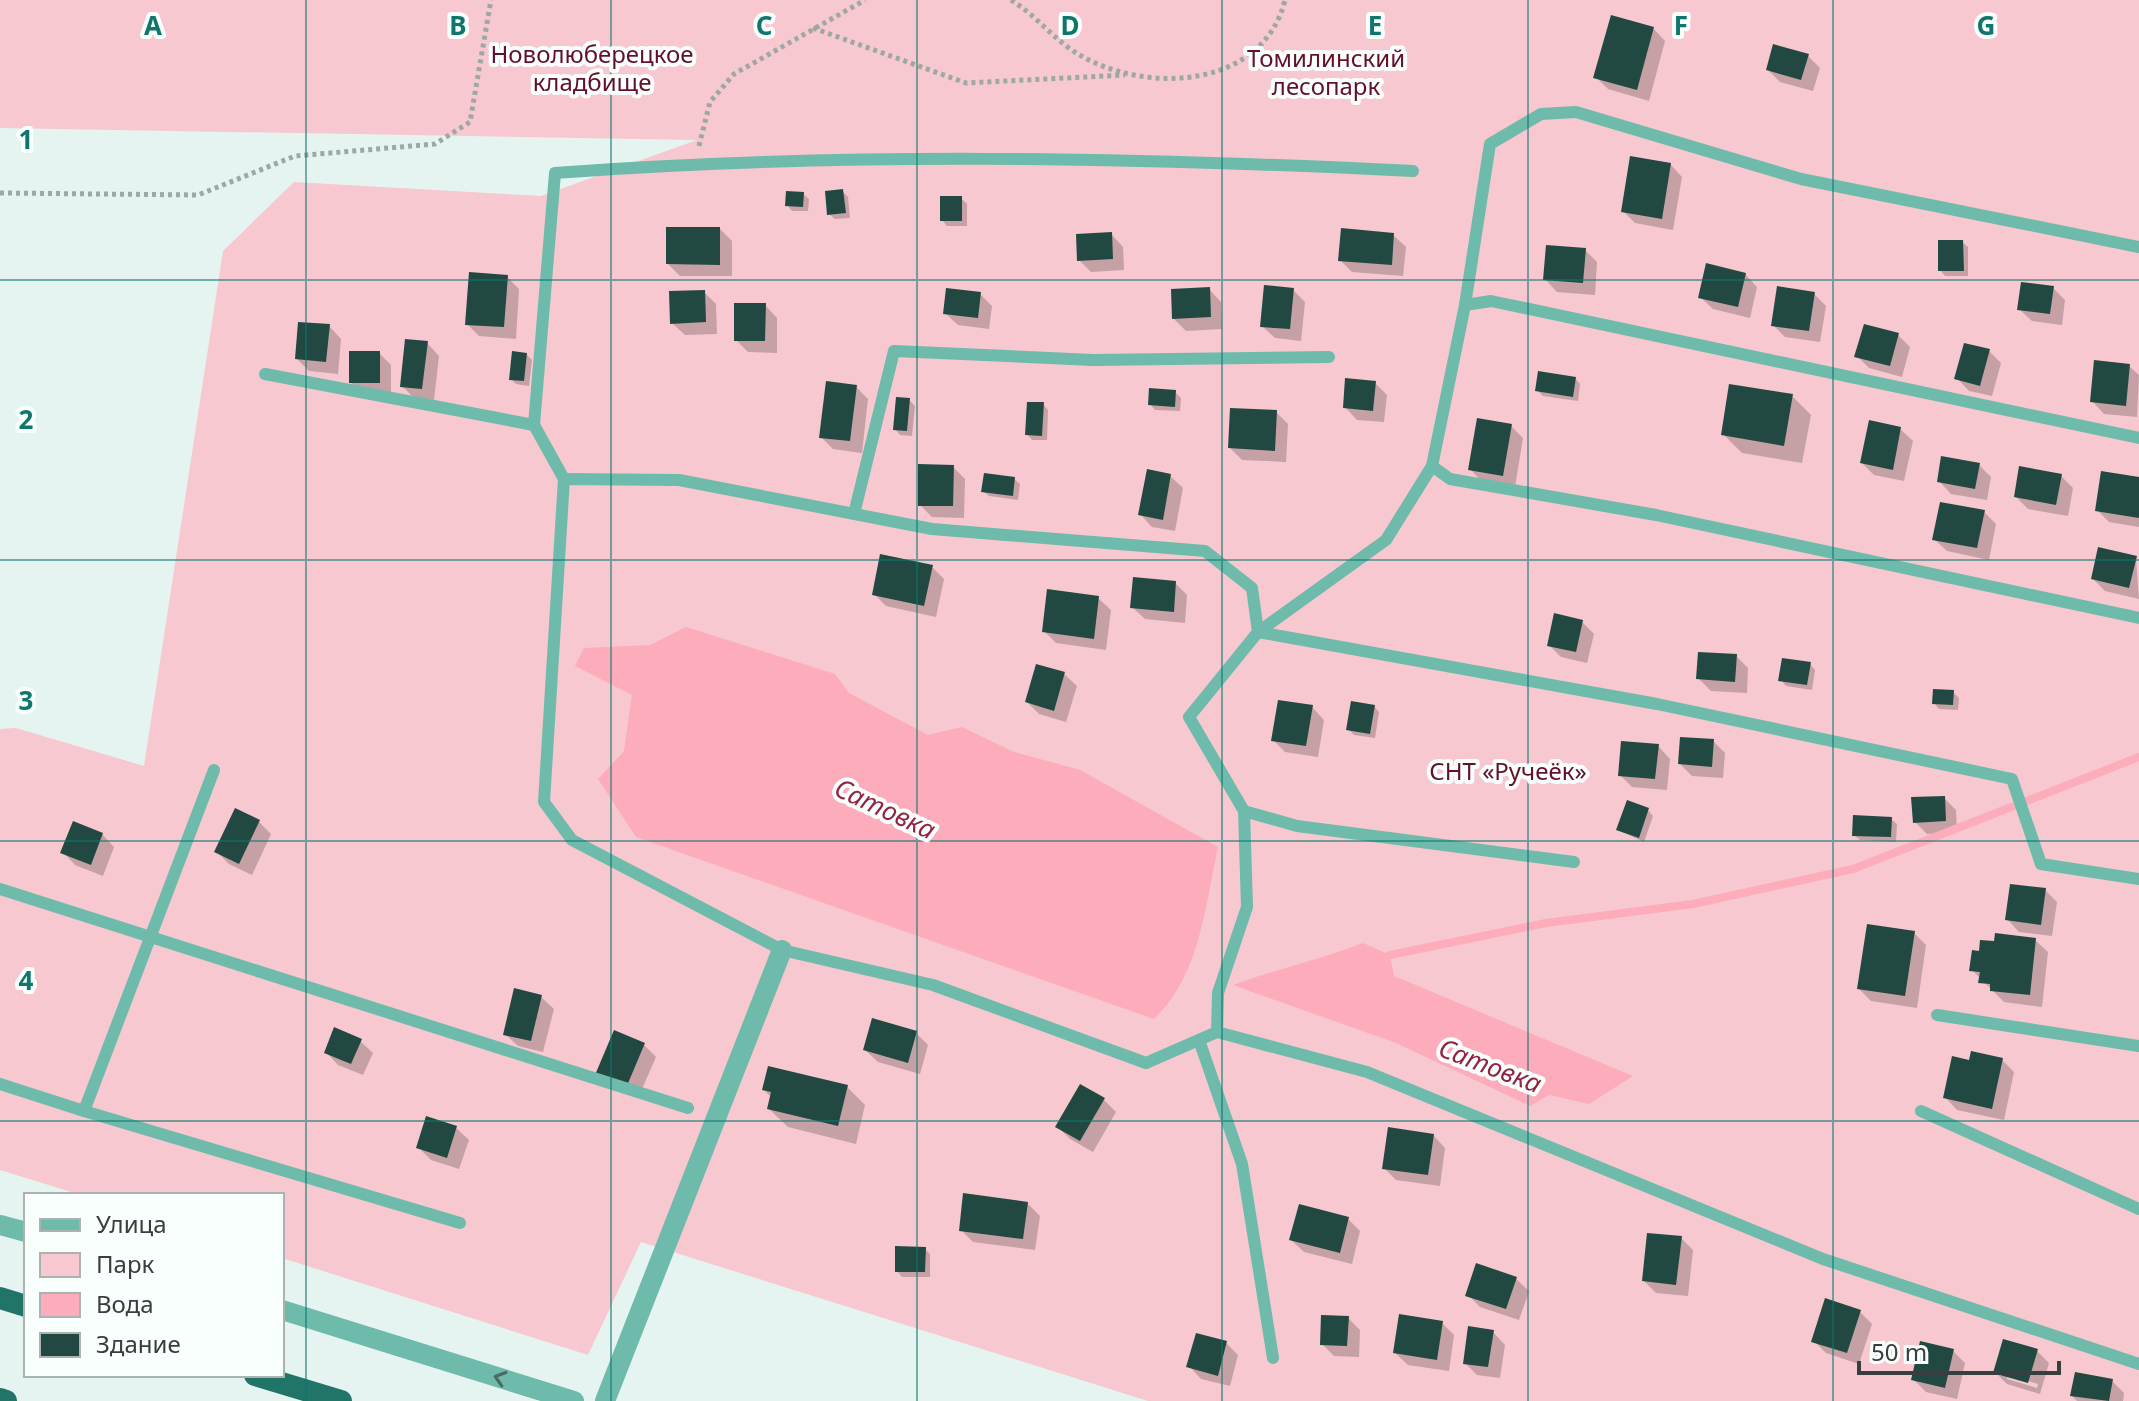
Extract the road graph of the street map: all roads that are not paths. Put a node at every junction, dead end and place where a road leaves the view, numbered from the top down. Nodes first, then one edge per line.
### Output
1 (1413, 171) dead end
2 (2139, 247) edge
3 (1465, 305) junction
4 (1329, 357) dead end
5 (265, 374) dead end
6 (534, 425) junction
7 (2139, 438) edge
8 (1432, 466) junction
9 (564, 479) junction
10 (854, 514) junction
11 (2139, 618) edge
12 (1258, 632) junction
13 (214, 770) dead end
14 (1244, 811) junction
15 (1574, 862) dead end
16 (2139, 879) edge
17 (0, 889) edge
18 (152, 938) junction
19 (782, 950) junction
20 (1937, 1015) dead end
21 (1217, 1032) junction
22 (1199, 1040) junction
23 (2139, 1046) edge
24 (0, 1084) edge
25 (688, 1108) dead end
26 (84, 1111) junction
27 (1921, 1111) dead end
28 (2139, 1209) edge
29 (460, 1223) dead end
30 (0, 1225) edge
31 (24, 1231) edge
32 (0, 1298) edge
33 (24, 1305) edge
34 (284, 1311) edge
35 (1273, 1358) dead end
36 (2139, 1364) edge
37 (262, 1377) edge
38 (0, 1399) edge
39 (6, 1401) edge
40 (341, 1401) edge
41 (574, 1401) edge
42 (605, 1401) edge

1 - 6 lane
2 - 3 lane
3 - 7 lane
3 - 8 lane
4 - 10 lane
5 - 6 lane
6 - 9 lane
8 - 11 lane
8 - 12 lane
9 - 10 lane
9 - 19 lane
10 - 12 lane
12 - 14 lane
12 - 16 lane
13 - 18 lane
14 - 15 lane
14 - 21 lane
17 - 18 lane
18 - 25 lane
18 - 26 lane
19 - 22 lane
19 - 42 street
20 - 23 lane
21 - 22 lane
21 - 36 lane
22 - 35 lane
24 - 26 lane
26 - 29 lane
27 - 28 lane
30 - 31 street
32 - 33 highway
41 -> 34 street
37 - 40 highway
38 - 39 highway

